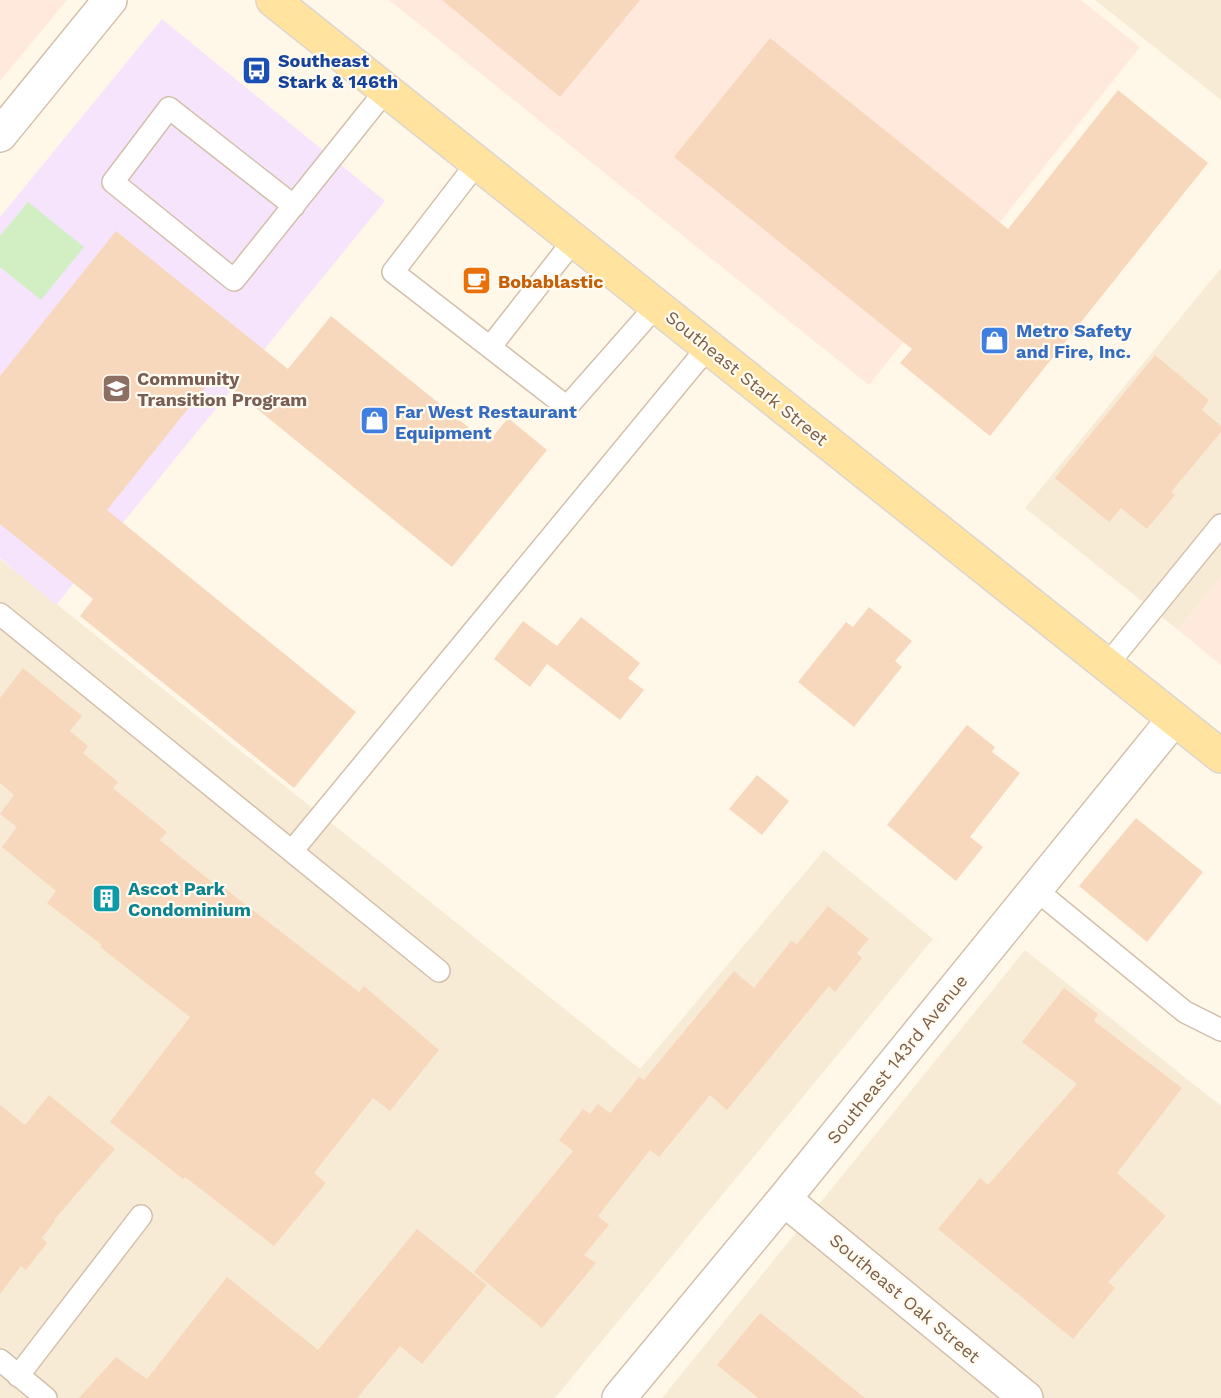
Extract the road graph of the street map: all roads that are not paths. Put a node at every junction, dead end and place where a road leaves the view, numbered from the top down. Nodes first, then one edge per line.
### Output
1 (110, 0) edge
2 (273, 0) edge
3 (386, 90) junction
4 (0, 135) edge
5 (477, 163) junction
6 (294, 206) junction
7 (574, 240) junction
8 (656, 306) junction
9 (491, 346) junction
10 (708, 347) junction
11 (1221, 525) edge
12 (0, 614) edge
13 (1107, 665) junction
14 (1174, 718) junction
15 (1221, 756) edge
16 (292, 851) junction
17 (1035, 889) junction
18 (439, 971) dead end
19 (1221, 1030) edge
20 (784, 1199) junction
21 (141, 1216) dead end
22 (0, 1360) edge
23 (18, 1376) junction
24 (45, 1398) edge
25 (619, 1398) edge
26 (1026, 1398) edge

1 - 4 street
2 - 3 main road, Southeast Stark Street
3 - 5 main road, Southeast Stark Street
3 - 6 lane
5 - 7 main road, Southeast Stark Street
5 - 9 lane
6 - 6 lane
7 - 8 main road, Southeast Stark Street
7 - 9 lane
8 - 9 lane
8 - 10 main road, Southeast Stark Street
10 - 13 main road, Southeast Stark Street
10 - 16 lane
11 - 13 lane
12 - 16 lane
13 - 14 main road, Southeast Stark Street
14 - 15 main road, Southeast Stark Street
14 - 17 street, Southeast 143rd Avenue
16 - 18 lane
17 - 19 lane
17 - 20 street, Southeast 143rd Avenue
20 - 25 street, Southeast 143rd Avenue
20 - 26 street, Southeast Oak Street
21 - 23 lane
22 - 23 lane
23 - 24 lane

